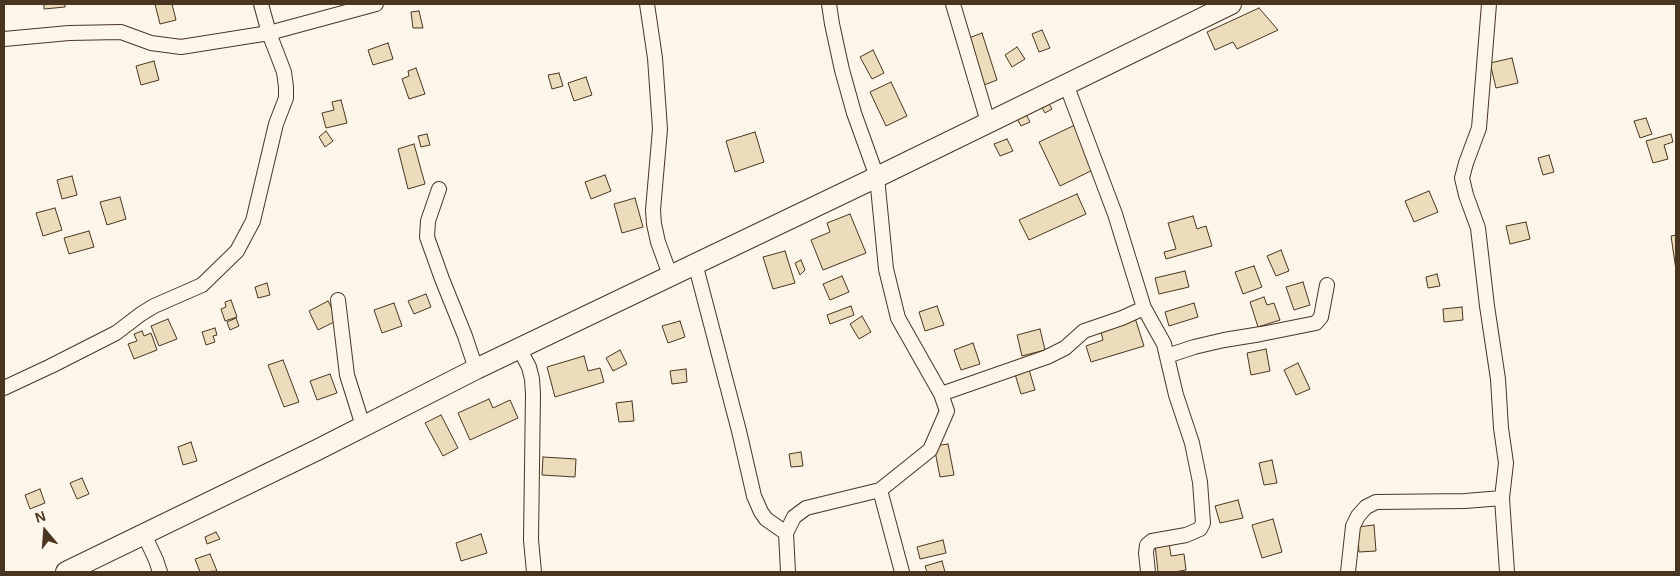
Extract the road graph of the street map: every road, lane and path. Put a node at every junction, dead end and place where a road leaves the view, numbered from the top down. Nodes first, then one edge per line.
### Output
1 (261, 4) edge
2 (371, 4) edge
3 (647, 4) edge
4 (829, 4) edge
5 (953, 4) edge
6 (1231, 4) edge
7 (1489, 4) edge
8 (269, 33) junction
9 (4, 39) edge
10 (1066, 84) junction
11 (988, 122) junction
12 (877, 178) junction
13 (439, 188) dead end
14 (695, 264) junction
15 (670, 276) junction
16 (1327, 285) dead end
17 (338, 300) dead end
18 (1144, 308) junction
19 (519, 348) junction
20 (1167, 356) junction
21 (476, 368) junction
22 (4, 388) edge
23 (941, 394) junction
24 (363, 426) junction
25 (880, 490) junction
26 (1502, 498) junction
27 (786, 533) junction
28 (144, 534) junction
29 (66, 572) edge
30 (160, 572) edge
31 (534, 572) edge
32 (788, 572) edge
33 (902, 572) edge
34 (1148, 572) edge
35 (1348, 572) edge
36 (1507, 572) edge

1 - 8 street
2 - 8 street
3 - 15 street
4 - 12 street
5 - 11 street
6 - 10 street
7 - 26 street
8 - 9 street
8 - 22 street
10 - 11 street
10 - 18 street
11 - 12 street
12 - 14 street
12 - 23 street
13 - 21 street
14 - 15 street
14 - 27 street
15 - 19 street
16 - 20 street
17 - 24 street
18 - 20 street
18 - 23 street
19 - 21 street
19 - 31 street
20 - 34 street
21 - 24 street
23 - 25 street
24 - 28 street
25 - 27 street
25 - 33 street
26 - 35 street
26 - 36 street
27 - 32 street
28 - 29 street
28 - 30 street

